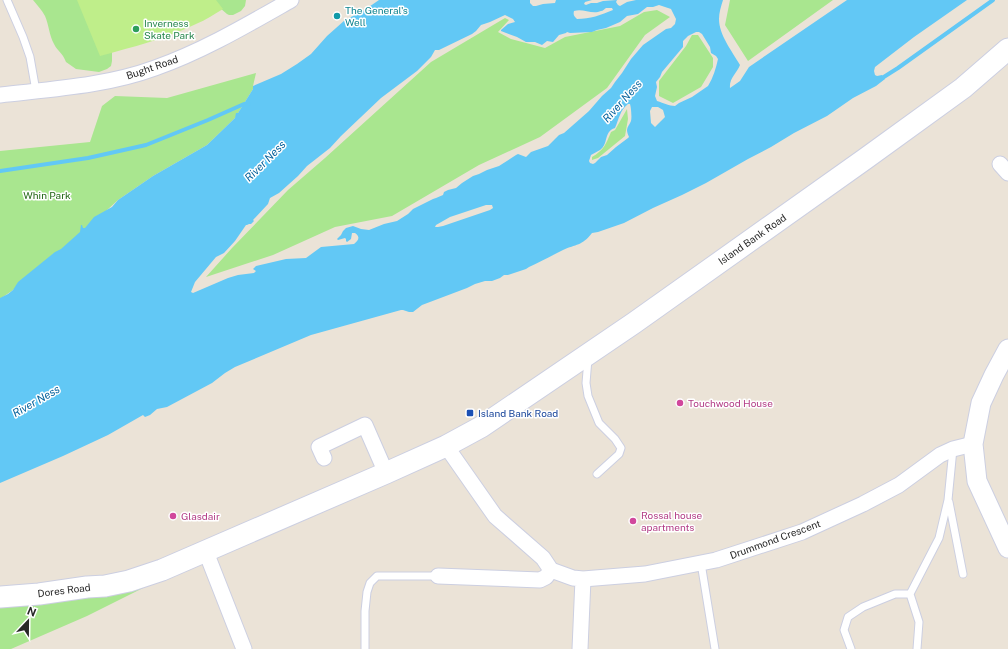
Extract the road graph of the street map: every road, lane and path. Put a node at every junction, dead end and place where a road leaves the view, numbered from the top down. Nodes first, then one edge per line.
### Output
1 (7, 0) edge
2 (291, 0) edge
3 (1008, 49) edge
4 (36, 91) junction
5 (0, 95) edge
6 (1008, 348) edge
7 (588, 354) junction
8 (973, 444) junction
9 (446, 446) junction
10 (953, 449) junction
11 (324, 458) dead end
12 (386, 473) junction
13 (597, 474) dead end
14 (948, 500) junction
15 (1008, 548) edge
16 (206, 552) junction
17 (701, 563) junction
18 (550, 570) junction
19 (964, 574) dead end
20 (438, 576) joint
21 (583, 579) junction
22 (105, 586) joint
23 (910, 594) junction
24 (0, 597) edge
25 (244, 649) edge
26 (365, 649) edge
27 (580, 649) edge
28 (715, 649) edge
29 (851, 649) edge
30 (917, 649) edge

1 - 4 lane
2 - 4 street, Bught Road
3 - 7 main road, Island Bank Road
4 - 5 street, Bught Road
6 - 8 street
7 - 9 main road, Island Bank Road
7 - 13 lane
8 - 10 street, Drummond Crescent
8 - 15 street
9 - 12 main road, Island Bank Road
9 - 18 street
10 - 14 lane
10 - 17 street, Drummond Crescent
11 - 12 street
12 - 16 main road, Island Bank Road
14 - 19 lane
14 - 23 lane
16 - 22 main road, Island Bank Road
16 - 25 street
17 - 21 street, Drummond Crescent
17 - 28 lane
18 - 20 street
18 - 21 street, Drummond Crescent
20 - 26 lane
21 - 27 street
22 - 24 main road, Dores Road
23 - 29 lane
23 - 30 lane

